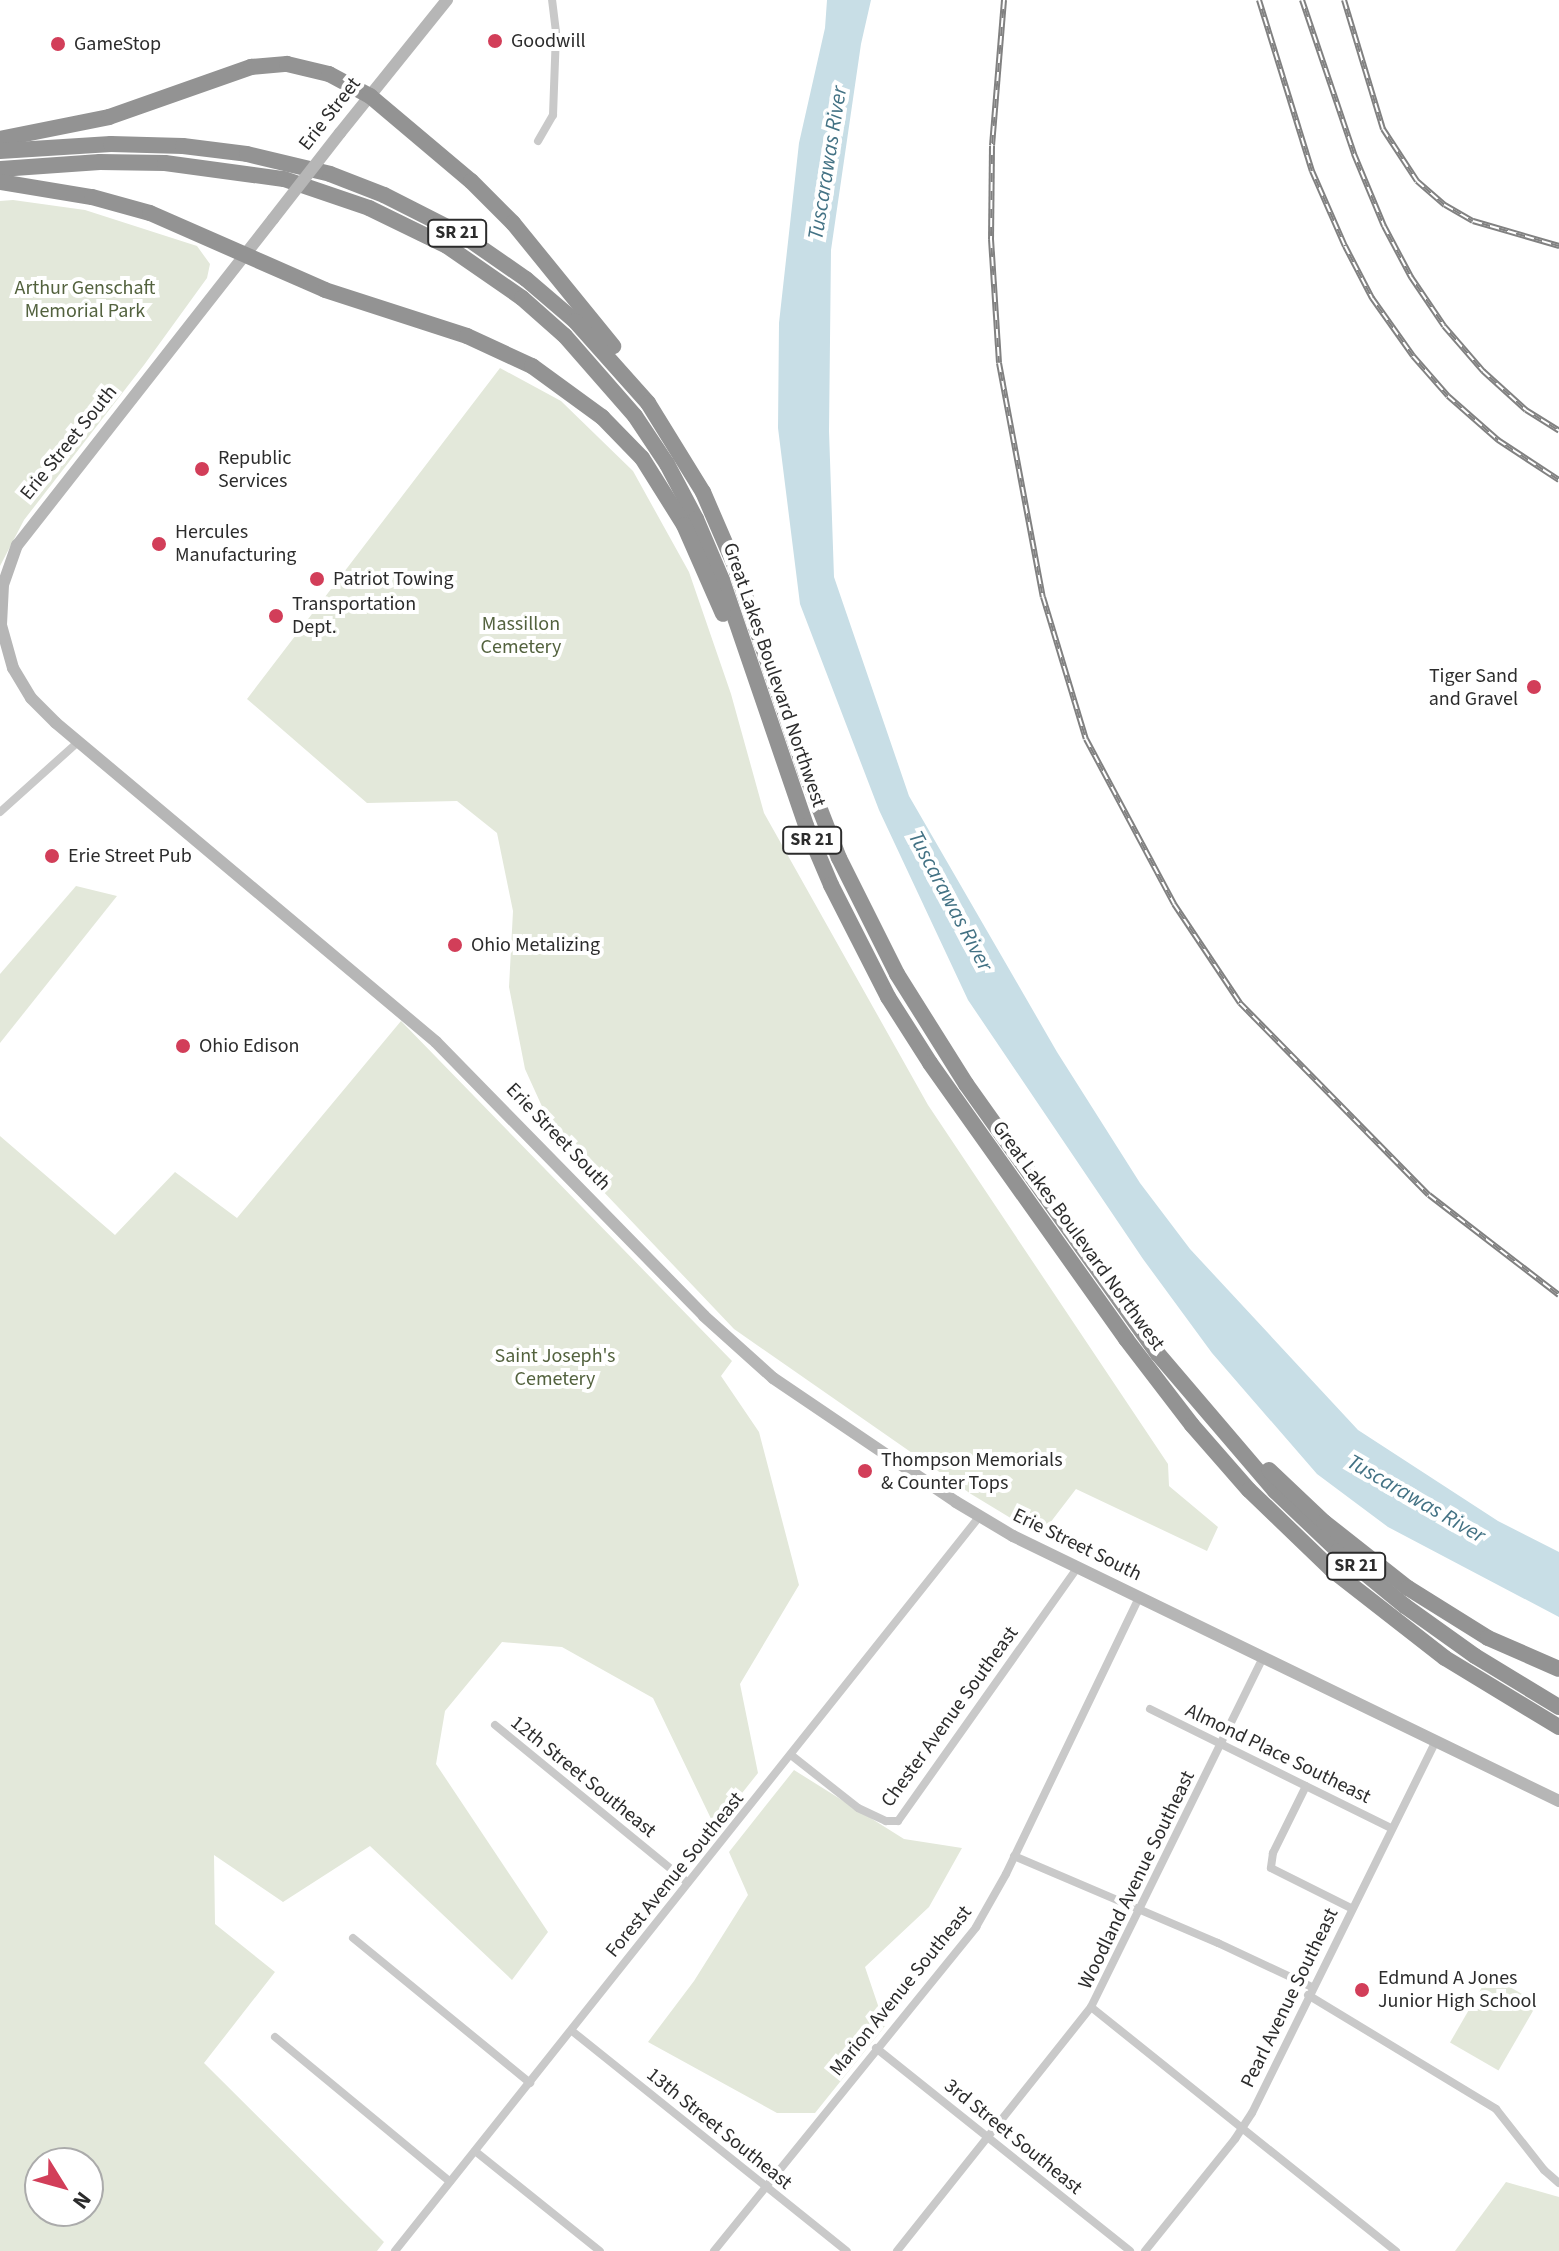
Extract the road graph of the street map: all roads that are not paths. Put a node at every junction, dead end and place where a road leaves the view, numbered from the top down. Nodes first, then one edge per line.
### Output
1 (447, 0) edge
2 (552, 0) edge
3 (370, 96) junction
4 (0, 139) edge
5 (538, 141) dead end
6 (0, 151) edge
7 (0, 169) edge
8 (0, 182) edge
9 (245, 254) junction
10 (745, 595) junction
11 (0, 625) edge
12 (763, 703) junction
13 (78, 742) junction
14 (0, 812) edge
15 (1184, 1387) junction
16 (979, 1517) junction
17 (1077, 1568) junction
18 (1139, 1598) junction
19 (1263, 1658) junction
20 (1559, 1669) edge
21 (1559, 1707) edge
22 (1150, 1709) dead end
23 (495, 1725) dead end
24 (1559, 1727) edge
25 (1435, 1742) junction
26 (1221, 1746) junction
27 (791, 1755) junction
28 (1306, 1786) junction
29 (1559, 1801) edge
30 (1391, 1828) junction
31 (1014, 1856) junction
32 (688, 1883) junction
33 (1351, 1908) junction
34 (1141, 1910) junction
35 (353, 1938) dead end
36 (1310, 1991) junction
37 (1091, 2007) junction
38 (572, 2031) junction
39 (275, 2037) dead end
40 (876, 2048) junction
41 (530, 2083) junction
42 (1243, 2128) junction
43 (988, 2137) junction
44 (475, 2151) junction
45 (450, 2182) junction
46 (1559, 2183) edge
47 (765, 2186) junction
48 (395, 2251) edge
49 (600, 2251) edge
50 (714, 2251) edge
51 (847, 2251) edge
52 (897, 2251) edge
53 (1130, 2251) edge
54 (1145, 2251) edge
55 (1396, 2251) edge

1 - 3 main road, Erie Street
2 - 5 street
3 - 4 highway
3 - 9 main road, Erie Street, bridge
3 - 10 highway
6 - 10 highway, Great Lakes Boulevard Northwest / SR 21
7 - 12 highway, Great Lakes Boulevard Northwest / SR 21
8 - 9 highway
9 - 11 main road, Erie Street South
9 - 12 highway
10 - 15 highway, Great Lakes Boulevard Northwest / SR 21
11 - 13 main road, Erie Street South
12 - 24 highway, Great Lakes Boulevard Northwest / SR 21
13 - 14 street
13 - 16 main road, Erie Street South
15 - 20 highway
15 - 21 highway, Great Lakes Boulevard Northwest / SR 21
16 - 17 main road, Erie Street South
16 - 27 street, Forest Avenue Southeast
17 - 18 main road, Erie Street South
17 - 27 street, Chester Avenue Southeast
18 - 19 main road, Erie Street South
18 - 31 street, Marion Avenue Southeast
19 - 25 main road, Erie Street South
19 - 26 street, Woodland Avenue Southeast
22 - 26 street, Almond Place Southeast
23 - 32 street, 12th Street Southeast
25 - 29 main road, Erie Street South
25 - 30 street, Pearl Avenue Southeast
26 - 28 street, Almond Place Southeast
26 - 34 street, Woodland Avenue Southeast
27 - 32 street, Forest Avenue Southeast
28 - 30 street, Almond Place Southeast
28 - 33 street
30 - 33 street, Pearl Avenue Southeast
31 - 34 street
31 - 40 street, Marion Avenue Southeast
32 - 38 street, Forest Avenue Southeast
33 - 36 street, Pearl Avenue Southeast
34 - 36 street
34 - 37 street, Woodland Avenue Southeast
35 - 41 street
36 - 42 street, Pearl Avenue Southeast
36 - 46 street
37 - 42 street
37 - 43 street, Woodland Avenue Southeast
38 - 41 street, Forest Avenue Southeast
38 - 47 street, 13th Street Southeast
39 - 45 street
40 - 43 street, 3rd Street Southeast
40 - 47 street, Marion Avenue Southeast
41 - 44 street, Forest Avenue Southeast
42 - 54 street, Pearl Avenue Southeast
42 - 55 street
43 - 52 street, Woodland Avenue Southeast
43 - 53 street, 3rd Street Southeast
44 - 45 street, Forest Avenue Southeast
44 - 49 street
45 - 48 street, Forest Avenue Southeast
47 - 50 street, Marion Avenue Southeast
47 - 51 street, 13th Street Southeast

